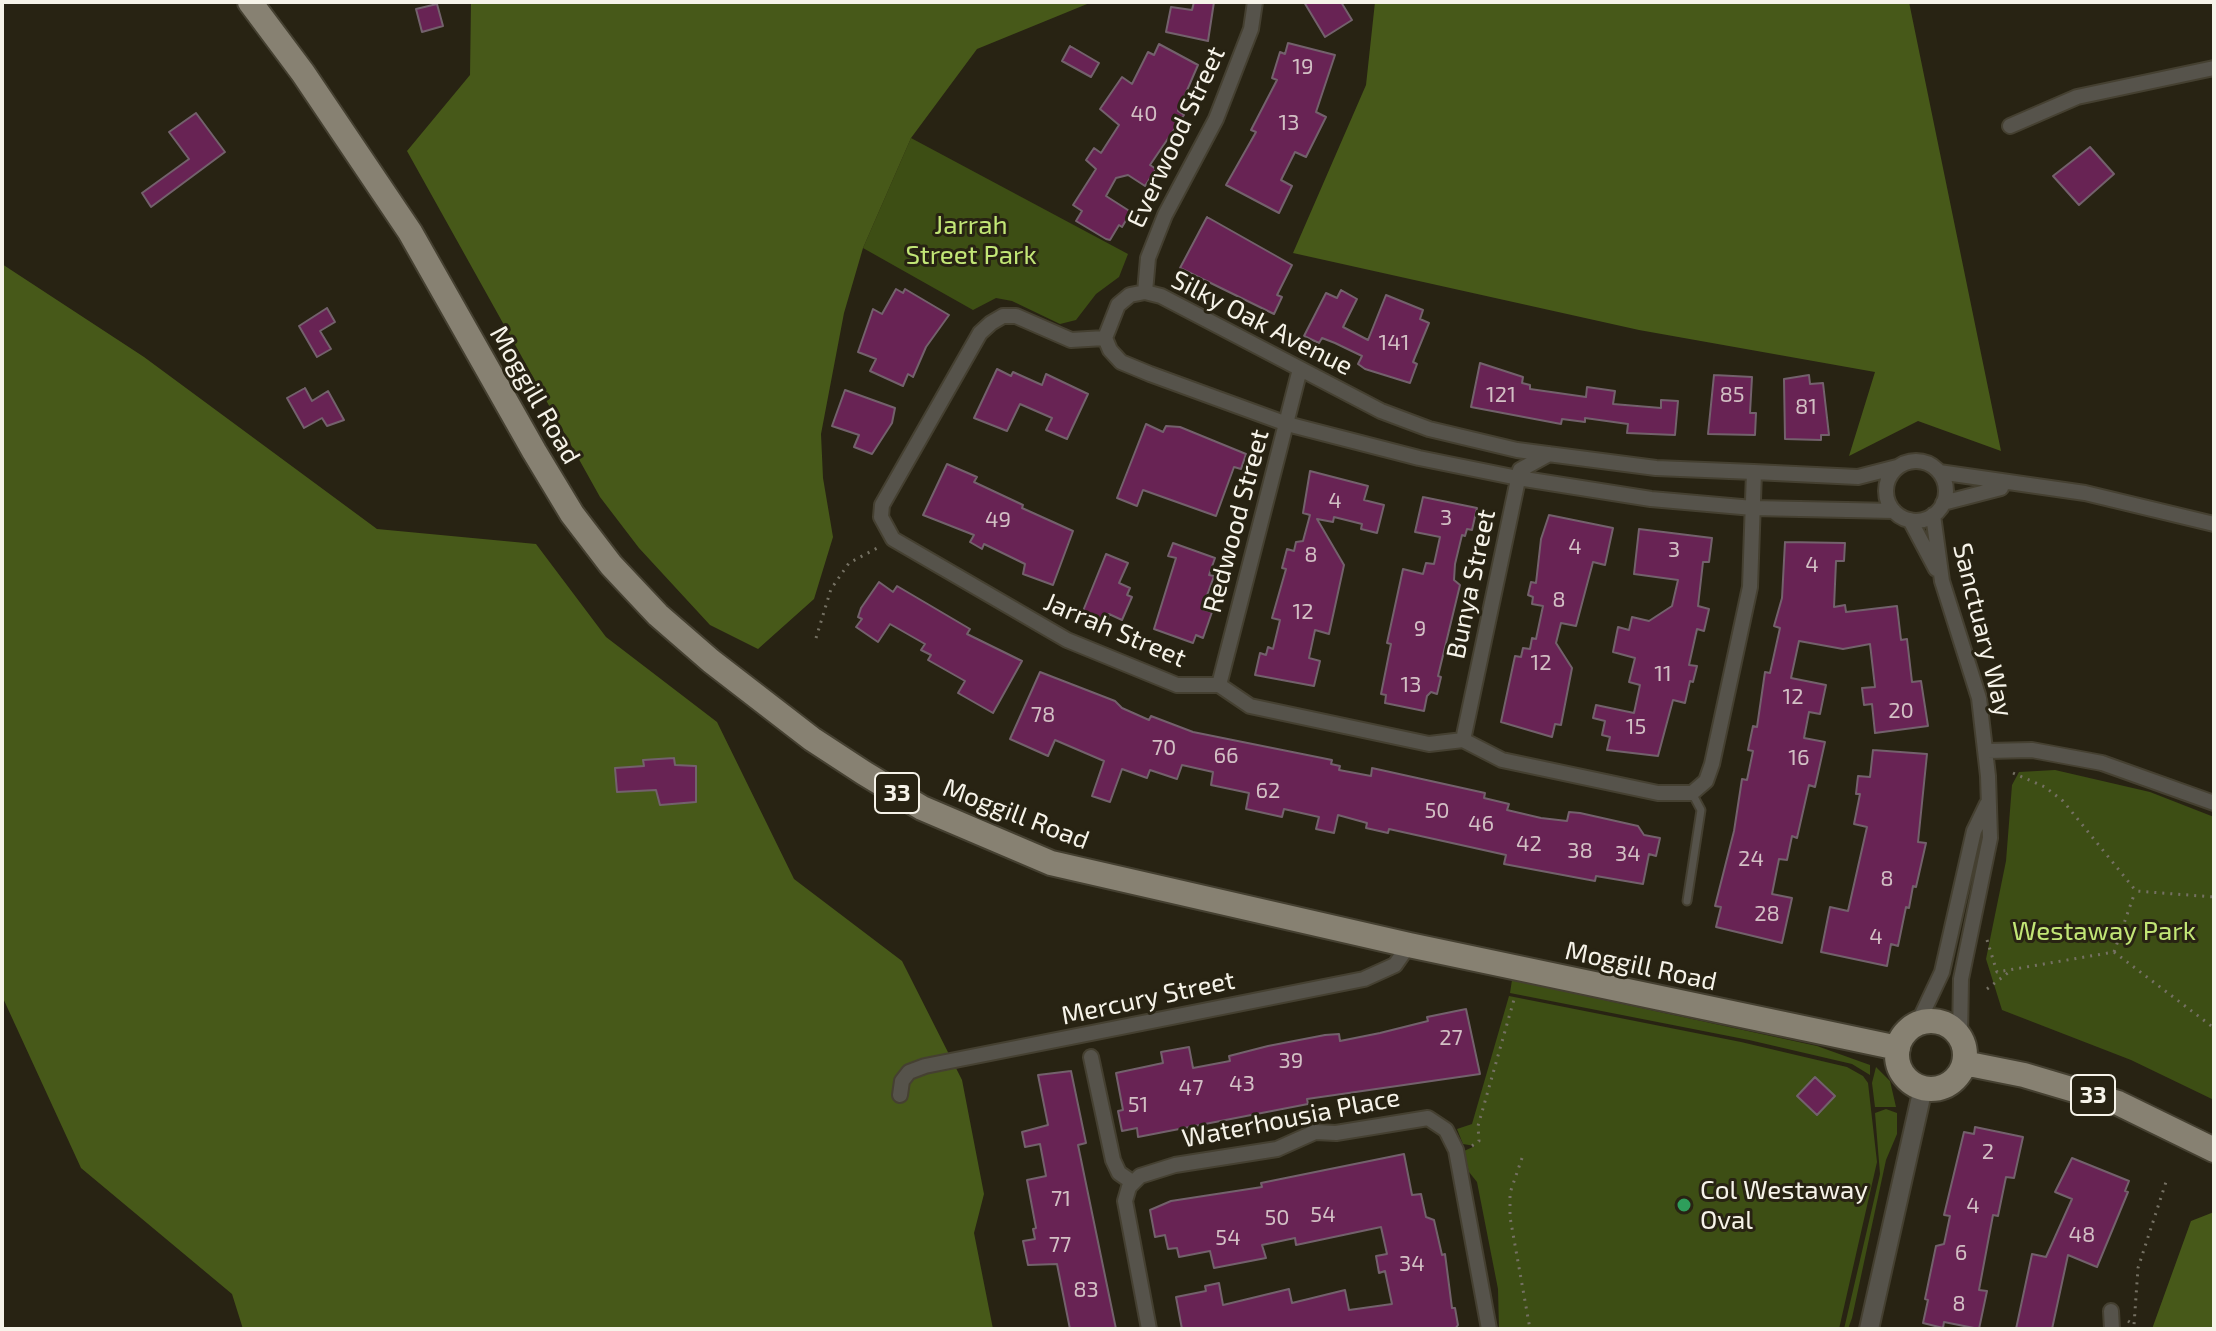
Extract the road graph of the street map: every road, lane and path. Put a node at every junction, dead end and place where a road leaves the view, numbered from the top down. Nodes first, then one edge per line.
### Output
1 (250, 2) edge
2 (1255, 2) edge
3 (2214, 68) edge
4 (2010, 126) dead end
5 (1145, 292) junction
6 (1105, 338) junction
7 (1300, 369) junction
8 (1287, 424) junction
9 (1549, 454) junction
10 (1897, 467) junction
11 (1754, 472) junction
12 (1939, 472) junction
13 (1518, 478) junction
14 (2017, 486) junction
15 (1943, 503) junction
16 (1753, 508) junction
17 (1894, 511) junction
18 (1933, 515) junction
19 (1910, 520) junction
20 (2214, 524) edge
21 (893, 539) junction
22 (1942, 581) junction
23 (816, 638) dead end
24 (1219, 685) junction
25 (1463, 740) junction
26 (1987, 751) junction
27 (2013, 773) dead end
28 (1692, 793) junction
29 (2214, 803) edge
30 (1988, 804) junction
31 (2136, 891) junction
32 (2214, 897) edge
33 (1687, 901) dead end
34 (1987, 940) dead end
35 (1409, 945) junction
36 (2114, 952) junction
37 (2009, 972) junction
38 (1987, 989) dead end
39 (1515, 996) dead end
40 (1918, 1023) junction
41 (2214, 1028) edge
42 (1960, 1037) junction
43 (1898, 1048) junction
44 (1091, 1057) dead end
45 (1964, 1063) junction
46 (1923, 1088) junction
47 (900, 1095) dead end
48 (1456, 1150) junction
49 (2214, 1150) edge
50 (1522, 1158) dead end
51 (1132, 1182) junction
52 (2166, 1182) dead end
53 (2111, 1311) joint
54 (1149, 1329) edge
55 (1489, 1329) edge
56 (1530, 1329) edge
57 (1869, 1329) edge
58 (2112, 1329) edge

1 - 35 main road, Moggill Road / 33
2 - 5 street, Everwood Street
3 - 4 street
5 - 6 street, Silky Oak Avenue
5 - 7 street, Silky Oak Avenue
6 - 8 street
6 - 21 street
7 - 8 street, Redwood Street
7 - 9 street, Silky Oak Avenue
8 - 13 street
8 - 24 street, Redwood Street
9 - 11 street, Silky Oak Avenue
9 - 13 street, Bunya Street
10 - 11 street, Silky Oak Avenue
10 - 12 street, Silky Oak Avenue
10 - 17 street
11 - 16 street
12 - 14 street, Silky Oak Avenue
12 - 15 street
13 - 16 street
13 - 25 street, Bunya Street
14 - 15 street, Silky Oak Avenue
14 - 20 street, Silky Oak Avenue
15 - 18 street
16 - 17 street
16 - 28 street
17 - 19 street
18 - 19 street
18 - 22 street, Sanctuary Way
19 - 22 street
21 - 23 path
21 - 24 street, Jarrah Street
22 - 26 street, Sanctuary Way
24 - 25 street
25 - 28 street
26 - 29 street
26 - 30 street, Sanctuary Way
27 - 31 path
28 - 33 lane
30 - 40 street, Sanctuary Way
30 - 42 street, Sanctuary Way
31 - 32 path
31 - 36 path
34 - 37 path
35 - 43 main road, Moggill Road / 33
35 - 47 street, Mercury Street
36 - 37 path
36 - 41 path
37 - 38 path
39 - 48 path
40 - 42 main road
40 - 43 main road
42 - 45 main road
43 - 46 main road
44 - 51 street
45 - 46 main road
45 - 49 main road, 33
46 - 57 street
48 - 51 street, Waterhousia Place
48 - 55 street, Waterhousia Place
50 - 56 path
51 - 54 street
52 - 53 path
53 - 58 street

